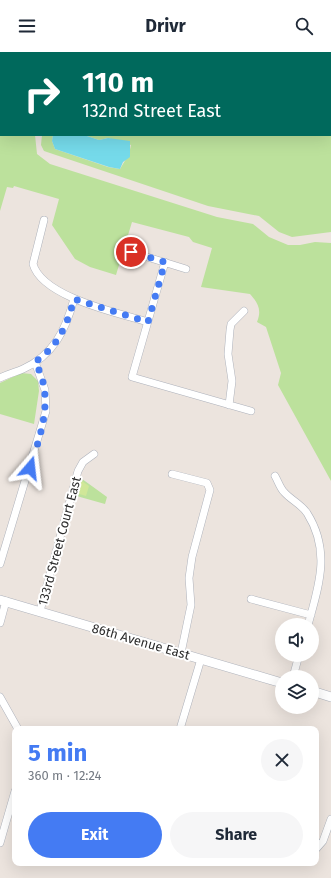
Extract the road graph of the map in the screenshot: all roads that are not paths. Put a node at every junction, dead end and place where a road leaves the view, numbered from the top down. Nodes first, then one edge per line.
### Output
1 (44, 220) dead end
2 (131, 252) dead end
3 (165, 262) junction
4 (186, 269) dead end
5 (74, 299) junction
6 (244, 311) dead end
7 (148, 322) junction
8 (35, 362) junction
9 (0, 378) edge
10 (229, 405) junction
11 (251, 411) dead end
12 (94, 454) dead end
13 (172, 474) dead end
14 (275, 476) dead end
15 (0, 564) edge
16 (252, 599) dead end
17 (3, 600) edge
18 (40, 611) junction
19 (311, 615) junction
20 (310, 618) edge
21 (0, 623) edge
22 (181, 653) junction
23 (201, 659) junction
24 (275, 681) edge
25 (319, 693) edge
26 (0, 697) edge
27 (331, 697) edge
28 (16, 726) edge
29 (181, 726) edge
30 (12, 801) edge
31 (331, 819) edge
32 (0, 843) edge
33 (319, 846) edge

1 - 5 street
2 - 3 street
3 - 4 street
3 - 7 street
5 - 7 street
5 - 8 street
6 - 10 street
7 - 10 street
8 - 9 street
8 - 15 street
10 - 11 street
12 - 18 street, 133rd Street Court East
13 - 22 street
14 - 19 street
16 - 19 street
17 - 18 street, 86th Avenue East
17 - 21 street
18 - 22 street, 86th Avenue East
19 - 20 street
22 - 23 street, 86th Avenue East
23 - 24 street, 86th Avenue East
23 - 29 street
25 - 27 street
26 - 28 street
30 - 32 street
31 - 33 street

